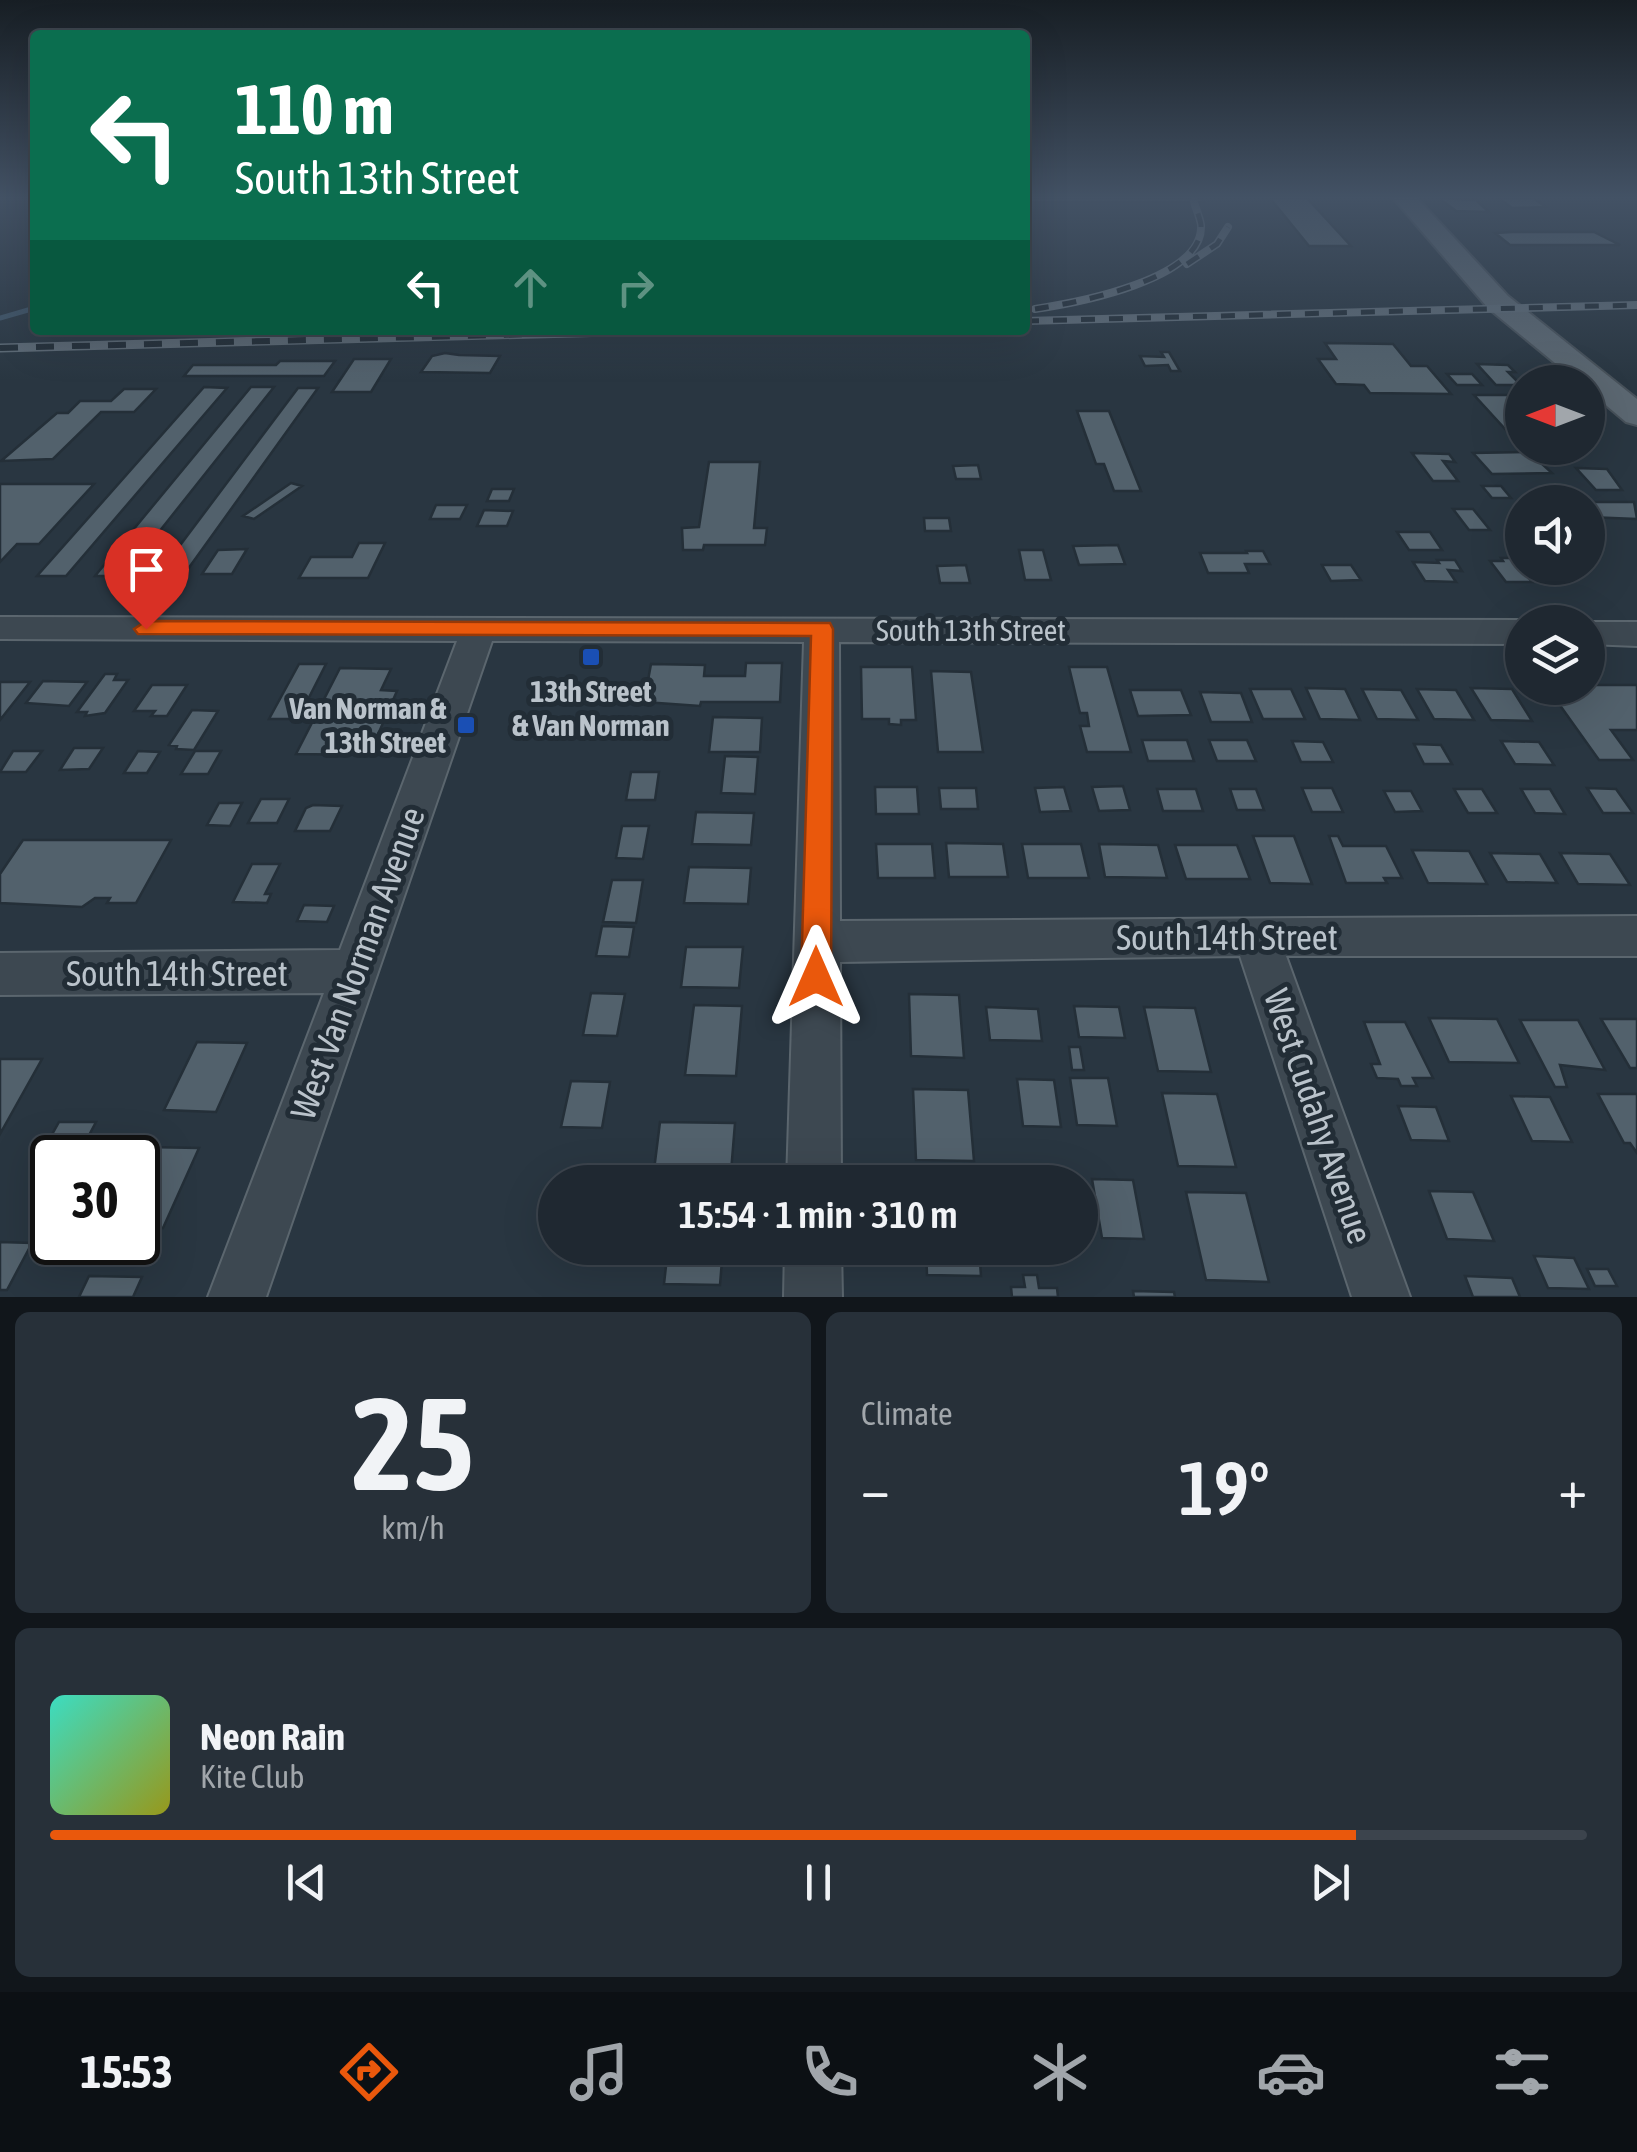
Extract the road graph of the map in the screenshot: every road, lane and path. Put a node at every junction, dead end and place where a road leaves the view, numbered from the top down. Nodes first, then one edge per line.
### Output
1 (1437, 259) edge
2 (1452, 259) edge
3 (1540, 365) edge
4 (1637, 415) edge
5 (1605, 420) edge
6 (1637, 447) edge
7 (0, 628) edge
8 (479, 629) junction
9 (822, 629) junction
10 (1505, 632) edge
11 (1605, 633) edge
12 (1637, 634) edge
13 (1256, 936) junction
14 (1637, 936) edge
15 (816, 942) junction
16 (354, 971) junction
17 (0, 974) edge
18 (814, 1165) edge
19 (814, 1265) edge
20 (236, 1297) edge
21 (813, 1297) edge
22 (1381, 1297) edge

1 - 3 main road
2 - 4 main road
5 - 6 main road
7 - 8 street, South 13th Street
8 - 9 street, South 13th Street
8 - 16 street, West Van Norman Avenue
9 - 10 street, South 13th Street
9 - 15 street
11 - 12 street
13 - 14 street, South 14th Street
13 - 15 street, South 14th Street
13 - 22 street, West Cudahy Avenue
15 - 18 street
16 - 17 street, South 14th Street
16 - 20 street, West Van Norman Avenue
19 - 21 street

